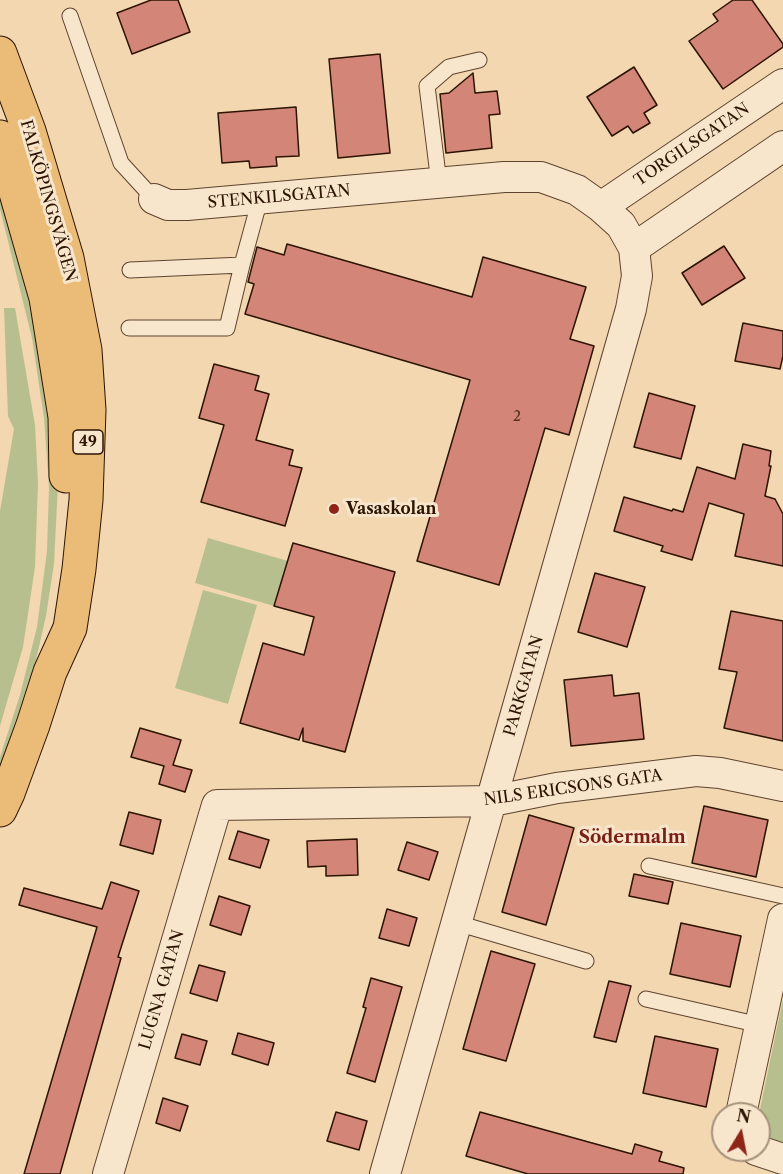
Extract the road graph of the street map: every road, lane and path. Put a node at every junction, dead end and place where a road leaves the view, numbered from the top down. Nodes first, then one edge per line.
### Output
1 (70, 16) dead end
2 (0, 53) edge
3 (479, 60) dead end
4 (783, 84) edge
5 (0, 137) edge
6 (783, 146) edge
7 (439, 183) junction
8 (154, 199) joint
9 (260, 199) junction
10 (602, 207) junction
11 (634, 248) junction
12 (242, 266) junction
13 (130, 270) dead end
14 (129, 328) dead end
15 (50, 672) junction
16 (783, 786) edge
17 (492, 801) junction
18 (217, 805) joint
19 (0, 810) edge
20 (649, 866) dead end
21 (783, 896) edge
22 (783, 919) edge
23 (457, 923) junction
24 (586, 961) dead end
25 (646, 999) dead end
26 (760, 1025) junction
27 (744, 1102) edge
28 (108, 1174) edge
29 (385, 1174) edge

1 - 8 lane, STENKILSGATAN
2 - 15 main road, FALKÖPINGSVÄGEN / 49
3 - 7 lane
4 - 10 street, TORGILSGATAN
5 - 15 main road, FALKÖPINGSVÄGEN / 49
6 - 11 street
7 - 9 street, STENKILSGATAN
7 - 10 street, STENKILSGATAN
8 - 9 street, STENKILSGATAN
9 - 12 lane
10 - 11 street, PARKGATAN
11 - 17 street, PARKGATAN
12 - 13 lane
12 - 14 lane
15 - 19 main road, FALKÖPINGSVÄGEN / 49
16 - 17 street, NILS ERICSONS GATA
17 - 18 street, NILS ERICSONS GATA
17 - 23 street, PARKGATAN
18 - 28 street, LUGNA GATAN
20 - 21 lane
22 - 26 street
23 - 24 lane
23 - 29 street, PARKGATAN
25 - 26 lane
26 - 27 street

